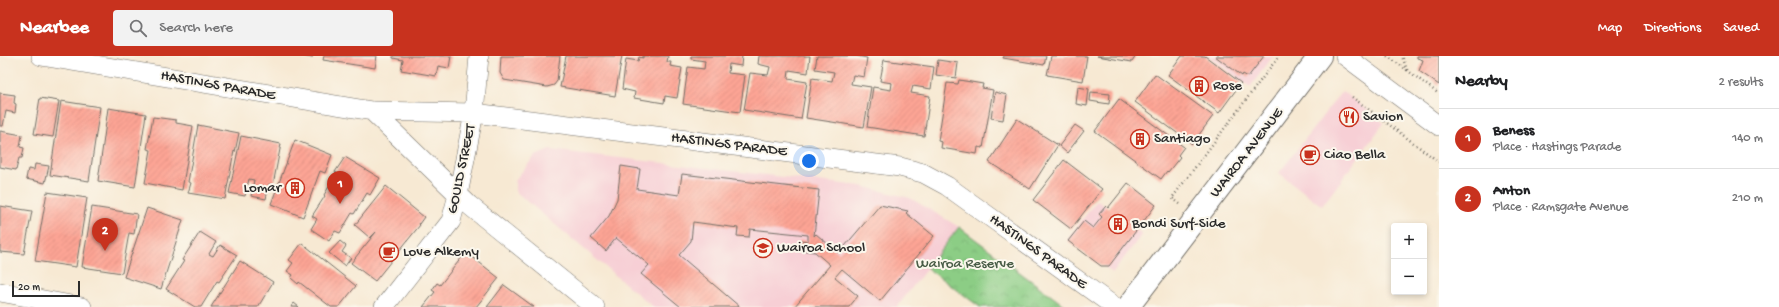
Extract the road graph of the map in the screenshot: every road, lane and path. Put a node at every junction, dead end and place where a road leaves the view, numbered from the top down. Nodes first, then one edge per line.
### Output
1 (41, 56) edge
2 (479, 56) edge
3 (1279, 56) edge
4 (1320, 56) edge
5 (1345, 56) edge
6 (1387, 56) edge
7 (1402, 56) edge
8 (1407, 70) junction
9 (1439, 94) edge
10 (1352, 97) dead end
11 (372, 112) junction
12 (474, 113) junction
13 (1439, 126) edge
14 (1439, 162) edge
15 (458, 195) junction
16 (1197, 218) junction
17 (0, 292) edge
18 (82, 307) edge
19 (384, 307) edge
20 (595, 307) edge
21 (1115, 307) edge
22 (1128, 307) edge

1 - 11 street, HASTINGS PARADE
2 - 12 street, GOULD STREET
3 - 16 path
4 - 16 street, WAIROA AVENUE
5 - 13 street
6 - 8 path
7 - 8 path
8 - 9 path
10 - 14 path
11 - 12 street, HASTINGS PARADE
11 - 15 street
12 - 15 street, GOULD STREET
12 - 21 street, HASTINGS PARADE
15 - 19 street, GOULD STREET
15 - 20 street
16 - 22 street, WAIROA AVENUE
17 - 18 street

